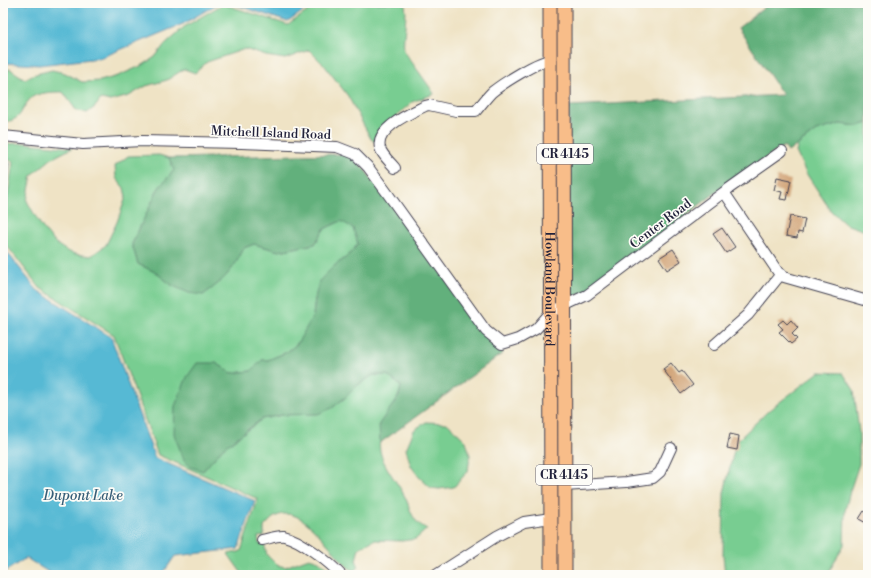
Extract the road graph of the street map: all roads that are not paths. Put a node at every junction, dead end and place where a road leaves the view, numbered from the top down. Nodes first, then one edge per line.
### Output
1 (550, 3) edge
2 (564, 3) edge
3 (551, 60) junction
4 (3, 136) edge
5 (782, 151) dead end
6 (394, 168) dead end
7 (724, 192) junction
8 (781, 274) junction
9 (868, 301) edge
10 (565, 305) junction
11 (551, 312) junction
12 (714, 345) dead end
13 (671, 448) dead end
14 (564, 486) junction
15 (551, 518) junction
16 (262, 540) dead end
17 (341, 575) edge
18 (436, 575) edge
19 (551, 575) edge
20 (565, 575) edge

1 - 3 main road, Howland Boulevard / CR 4145
2 - 10 main road, Howland Boulevard / CR 4145
3 - 6 street
3 - 11 main road, Howland Boulevard / CR 4145
4 - 11 street, Mitchell Island Road
5 - 7 street, Center Road
7 - 8 street
7 - 10 street, Center Road
8 - 9 street
8 - 12 street
10 - 11 street, Center Road
10 - 14 main road, Howland Boulevard / CR 4145
11 - 15 main road, Howland Boulevard / CR 4145
13 - 14 street
14 - 20 main road, Howland Boulevard / CR 4145
15 - 18 street
15 - 19 main road, Howland Boulevard / CR 4145
16 - 17 street

